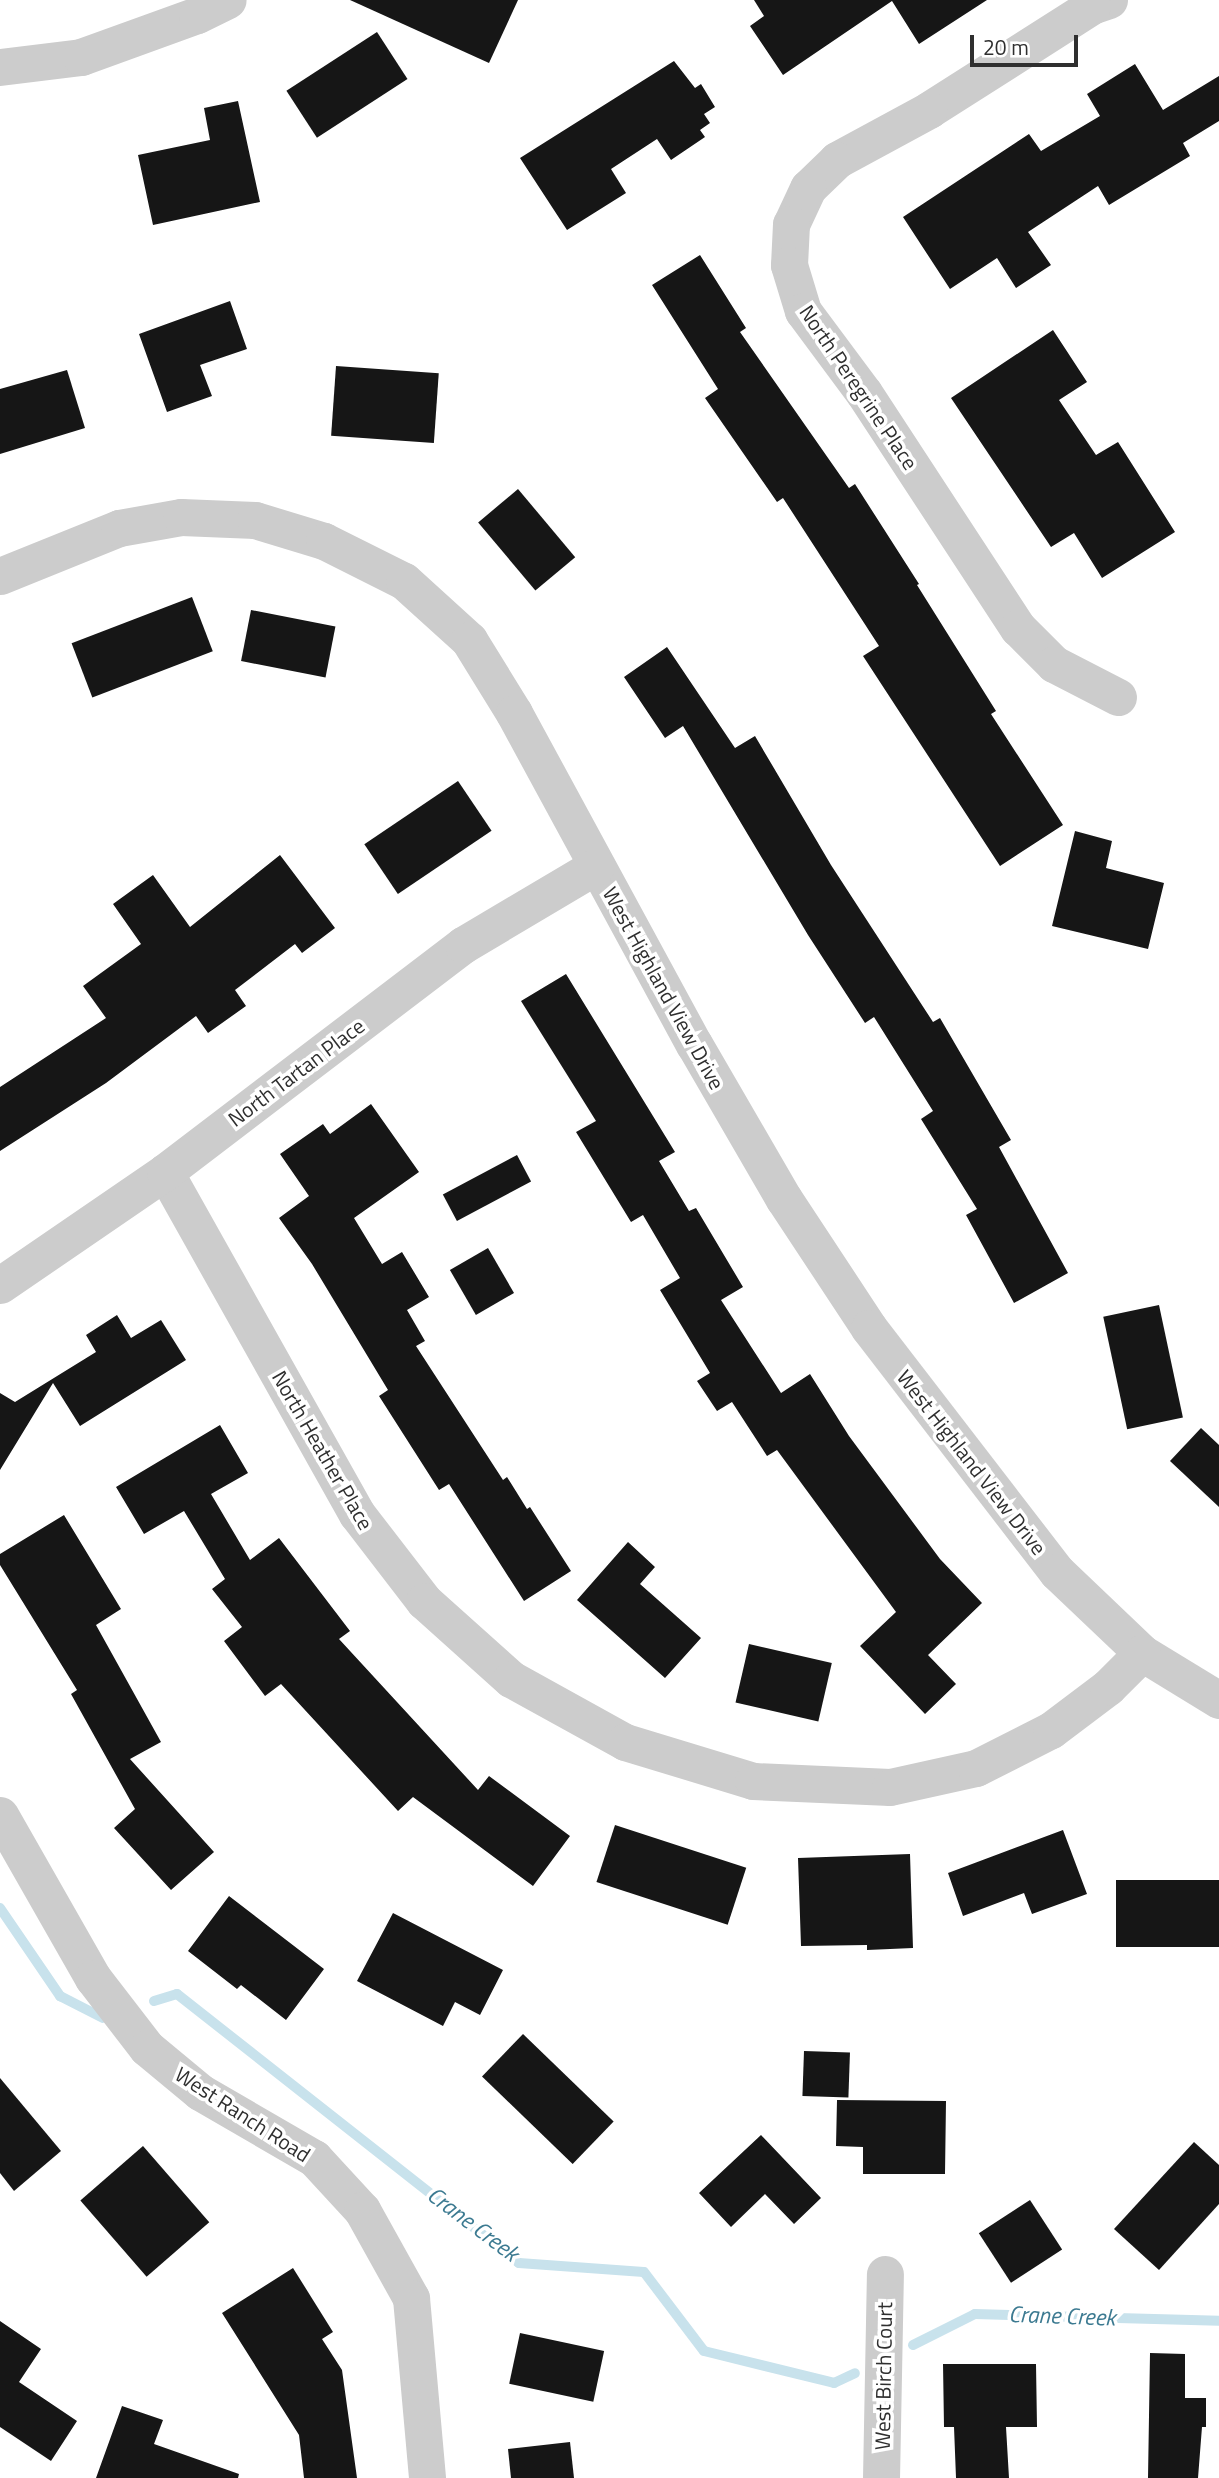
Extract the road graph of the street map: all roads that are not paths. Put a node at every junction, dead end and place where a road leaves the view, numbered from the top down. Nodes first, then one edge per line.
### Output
1 (228, 0) edge
2 (1109, 0) edge
3 (0, 67) edge
4 (0, 576) edge
5 (1118, 697) dead end
6 (596, 866) junction
7 (165, 1172) junction
8 (0, 1285) edge
9 (1142, 1653) junction
10 (1219, 1700) edge
11 (0, 1815) edge
12 (885, 2274) dead end
13 (427, 2478) edge
14 (881, 2478) edge

1 - 3 street
2 - 5 street, North Peregrine Place
4 - 6 street, West Highland View Drive
6 - 7 street, North Tartan Place
6 - 9 street, West Highland View Drive
7 - 8 street, North Tartan Place
7 - 9 street, North Heather Place
9 - 10 street, West Highland View Drive
11 - 13 street, West Ranch Road
12 - 14 street, West Birch Court

